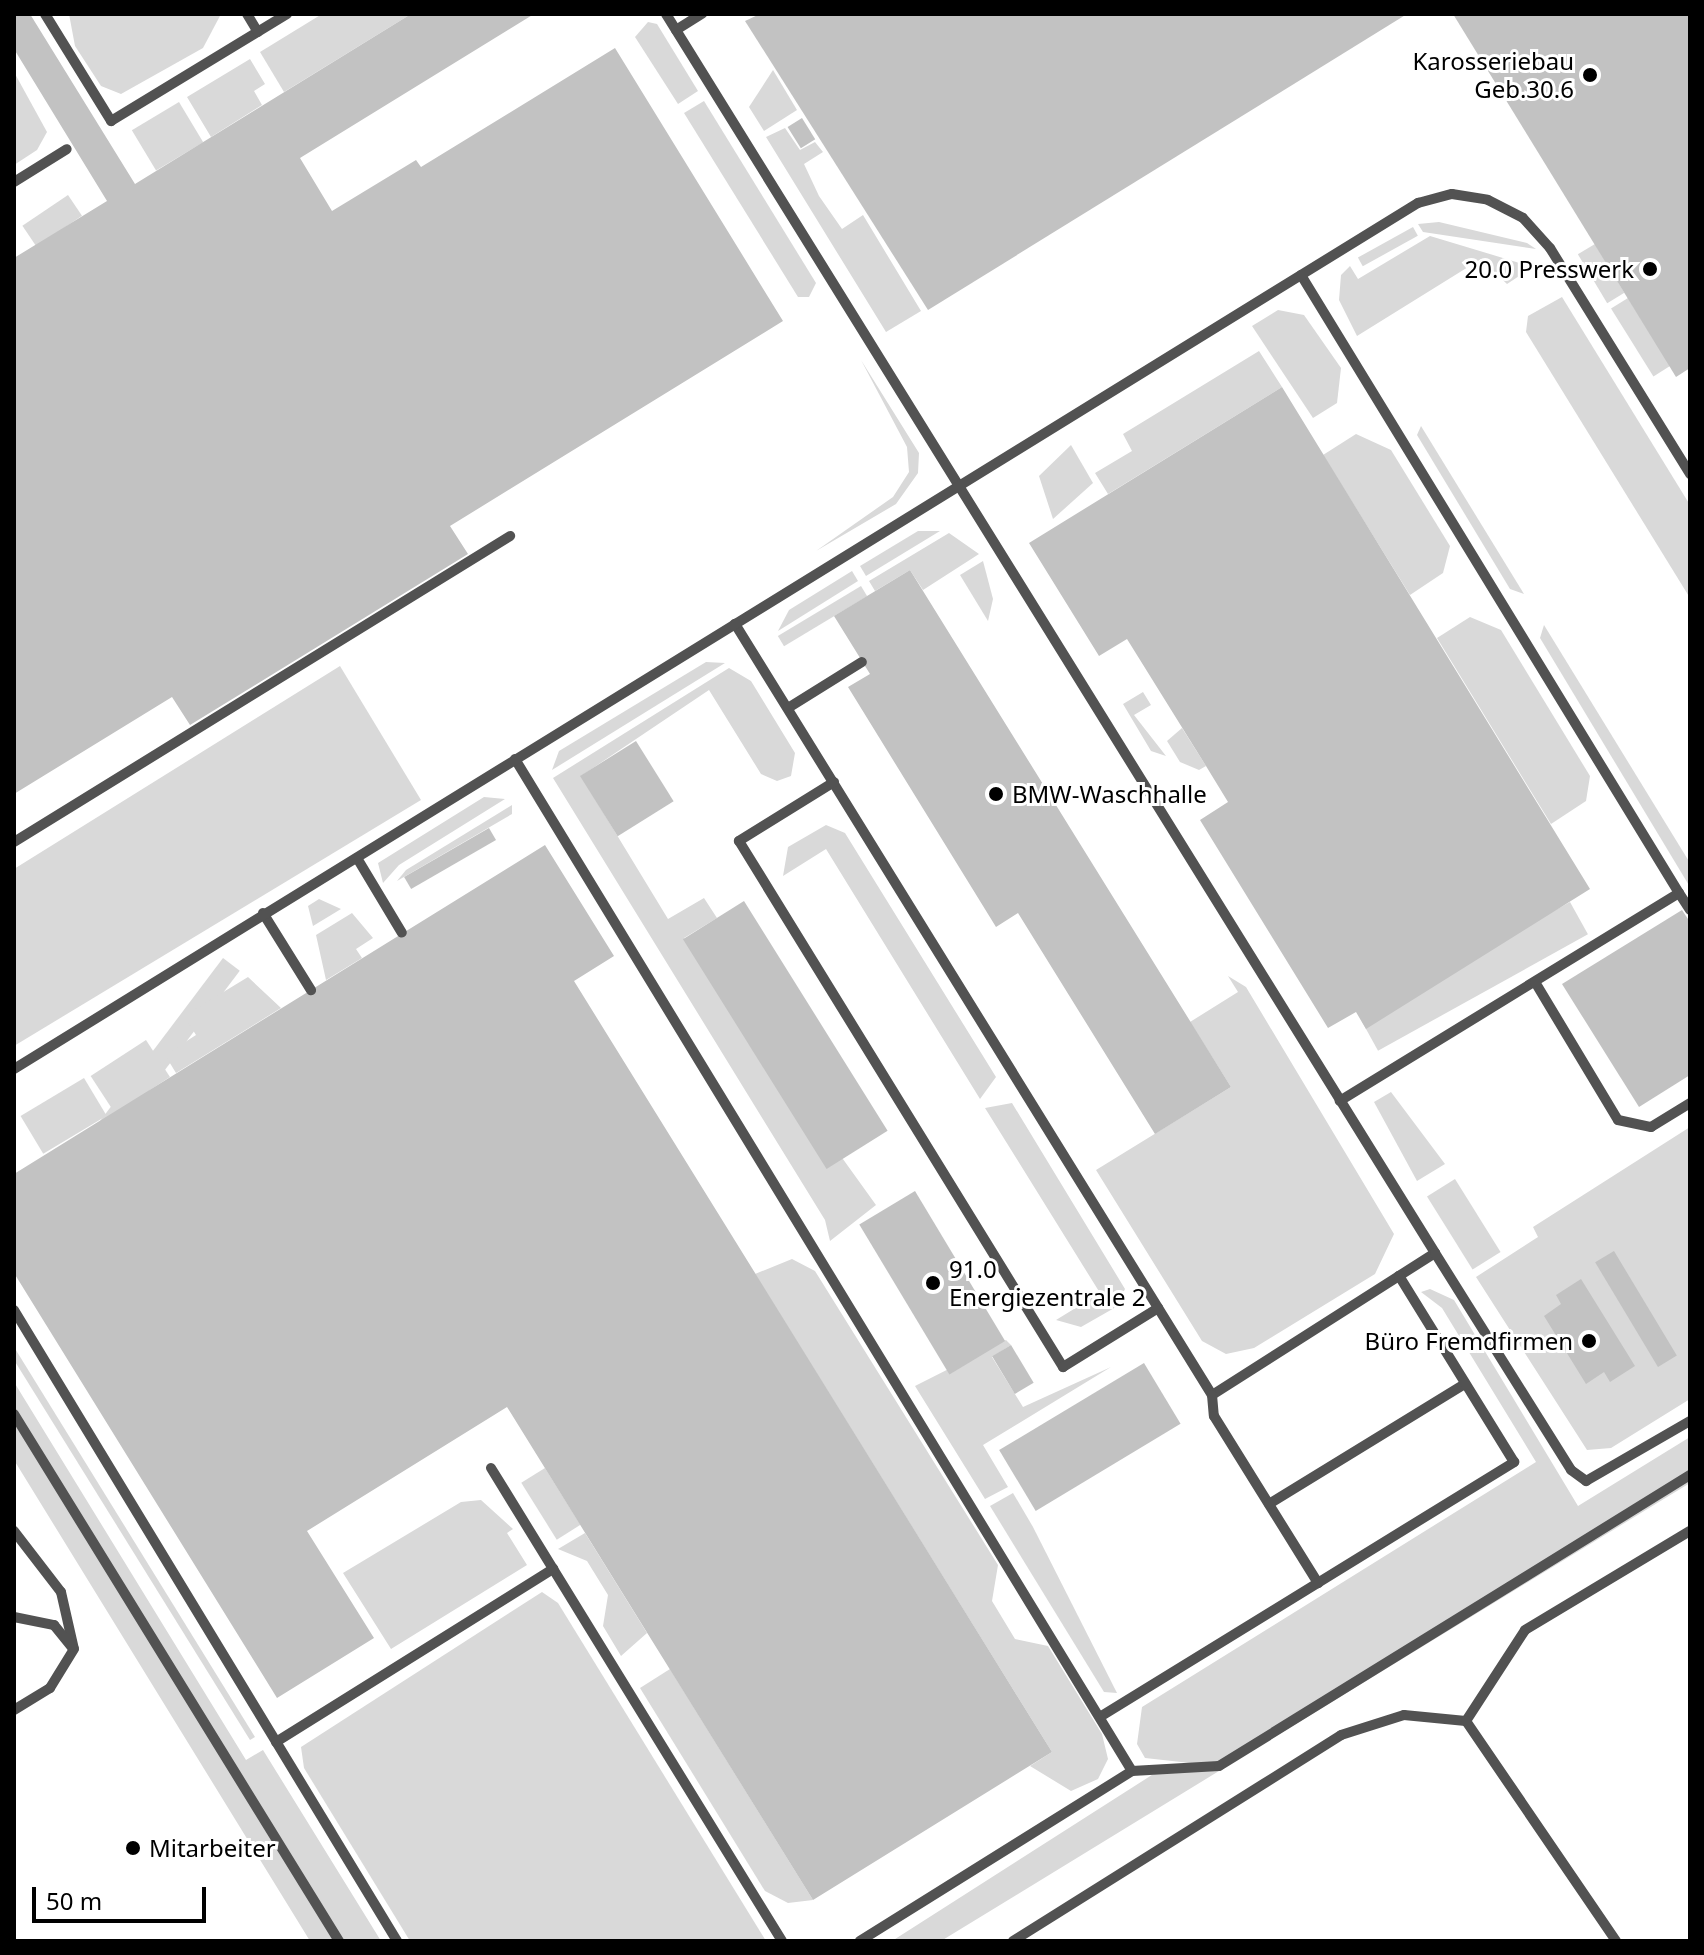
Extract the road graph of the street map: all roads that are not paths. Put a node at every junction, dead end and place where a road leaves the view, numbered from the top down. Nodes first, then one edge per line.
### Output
1 (45, 14) edge
2 (247, 14) edge
3 (287, 14) edge
4 (666, 14) edge
5 (702, 14) edge
6 (676, 30) junction
7 (258, 32) junction
8 (67, 149) dead end
9 (14, 182) edge
10 (1301, 275) junction
11 (1690, 474) edge
12 (959, 486) junction
13 (510, 536) dead end
14 (735, 624) junction
15 (862, 662) dead end
16 (788, 708) junction
17 (515, 759) junction
18 (834, 782) junction
19 (14, 842) edge
20 (357, 858) junction
21 (1679, 893) junction
22 (1690, 910) edge
23 (263, 913) junction
24 (402, 933) dead end
25 (1535, 982) junction
26 (311, 990) dead end
27 (14, 1069) edge
28 (1340, 1101) junction
29 (1690, 1103) edge
30 (1435, 1253) junction
31 (1399, 1276) junction
32 (1158, 1308) junction
33 (14, 1310) edge
34 (1465, 1384) junction
35 (1212, 1395) junction
36 (14, 1414) edge
37 (1690, 1421) edge
38 (491, 1468) dead end
39 (1690, 1475) edge
40 (1269, 1504) junction
41 (14, 1531) edge
42 (1690, 1531) edge
43 (553, 1569) junction
44 (1318, 1583) junction
45 (14, 1617) edge
46 (74, 1649) junction
47 (14, 1710) edge
48 (1103, 1715) junction
49 (1466, 1721) junction
50 (276, 1742) junction
51 (1132, 1771) junction
52 (339, 1941) edge
53 (397, 1941) edge
54 (782, 1941) edge
55 (860, 1941) edge
56 (1013, 1941) edge
57 (1616, 1941) edge

1 - 7 lane
2 - 7 lane
3 - 7 lane
4 - 6 lane
5 - 6 lane
6 - 12 lane
8 - 9 lane
10 - 11 lane
10 - 12 lane
10 - 21 lane
12 - 14 lane
12 - 28 lane
13 - 19 lane
14 - 16 lane
14 - 17 lane
15 - 16 lane
16 - 18 lane
17 - 20 lane
17 - 48 lane
18 - 32 lane
18 - 32 lane
20 - 23 lane
20 - 24 lane
21 - 22 lane
21 - 25 lane
23 - 26 lane
23 - 27 lane
25 - 28 lane
25 - 29 lane
28 - 30 lane
30 - 31 lane
30 - 37 lane
31 - 34 lane
31 - 35 lane
32 - 35 lane
33 - 50 lane
34 - 40 lane
34 - 44 lane
35 - 40 lane
36 - 52 lane
38 - 43 lane
39 - 51 lane
40 - 44 lane
41 - 46 lane
42 - 49 lane
43 - 50 lane
43 - 54 lane
44 - 48 lane
45 - 46 lane
46 - 47 lane
48 - 51 lane
49 - 56 lane
49 - 57 lane
50 - 53 lane
51 - 55 lane

